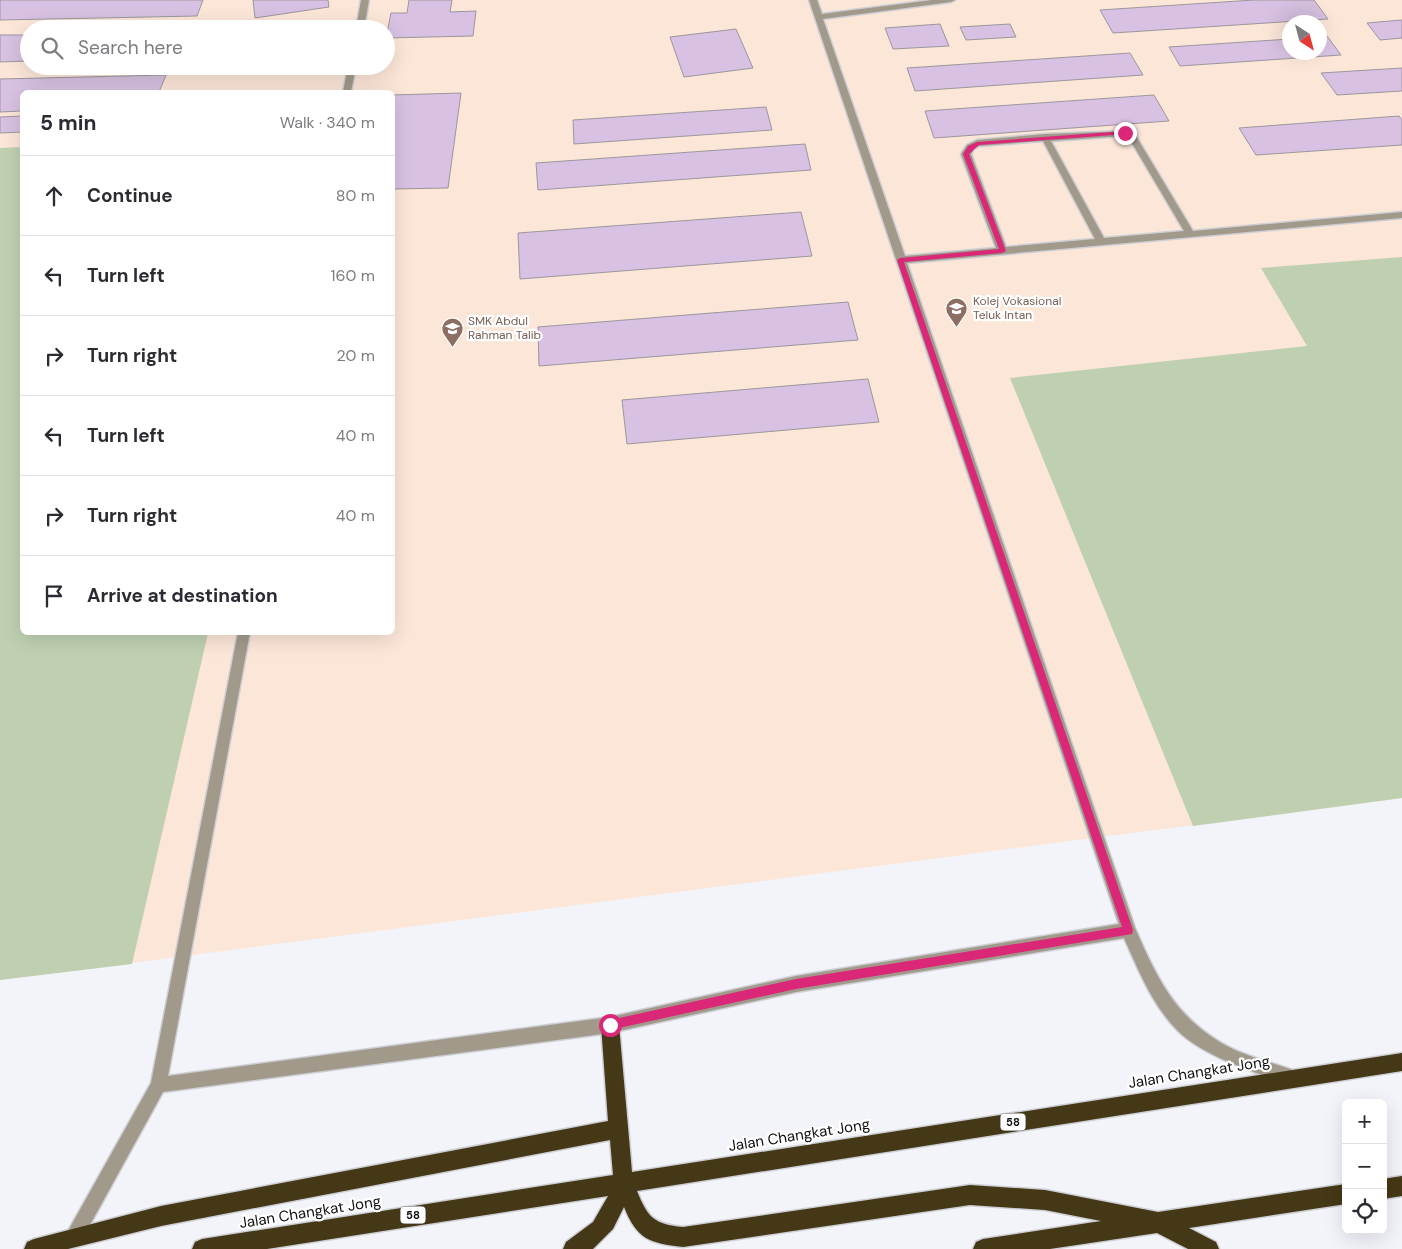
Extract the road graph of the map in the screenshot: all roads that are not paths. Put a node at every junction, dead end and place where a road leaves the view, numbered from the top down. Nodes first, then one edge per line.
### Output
1 (365, 0) edge
2 (813, 0) edge
3 (951, 0) edge
4 (818, 17) junction
5 (362, 20) edge
6 (351, 75) edge
7 (348, 90) edge
8 (1046, 137) junction
9 (1402, 215) edge
10 (1190, 234) junction
11 (1101, 242) junction
12 (1002, 251) junction
13 (900, 260) junction
14 (243, 635) edge
15 (1128, 930) junction
16 (610, 1025) junction
17 (1402, 1062) edge
18 (1292, 1078) junction
19 (158, 1085) junction
20 (618, 1129) junction
21 (623, 1182) junction
22 (1402, 1186) edge
23 (1387, 1188) edge
24 (1342, 1195) edge
25 (1156, 1222) junction
26 (74, 1237) junction
27 (34, 1249) edge
28 (202, 1249) edge
29 (573, 1249) edge
30 (982, 1249) edge
31 (1208, 1249) edge

1 - 5 lane
2 - 4 lane
3 - 4 lane
4 - 13 lane
6 - 7 lane
8 - 10 lane
8 - 11 lane
8 - 12 lane
9 - 10 lane
10 - 11 lane
11 - 12 lane
12 - 13 lane
13 - 15 lane
14 - 19 lane
15 - 16 lane
15 - 18 lane
16 - 19 lane
16 - 20 highway
17 - 18 highway, Jalan Changkat Jong / 58
18 - 21 highway, Jalan Changkat Jong / 58
19 - 26 lane
20 - 21 highway
20 - 26 highway
21 - 25 highway
21 - 28 highway, Jalan Changkat Jong / 58
21 - 29 highway
22 - 23 highway
24 - 25 highway
25 - 30 highway
25 - 31 highway
26 - 27 highway

